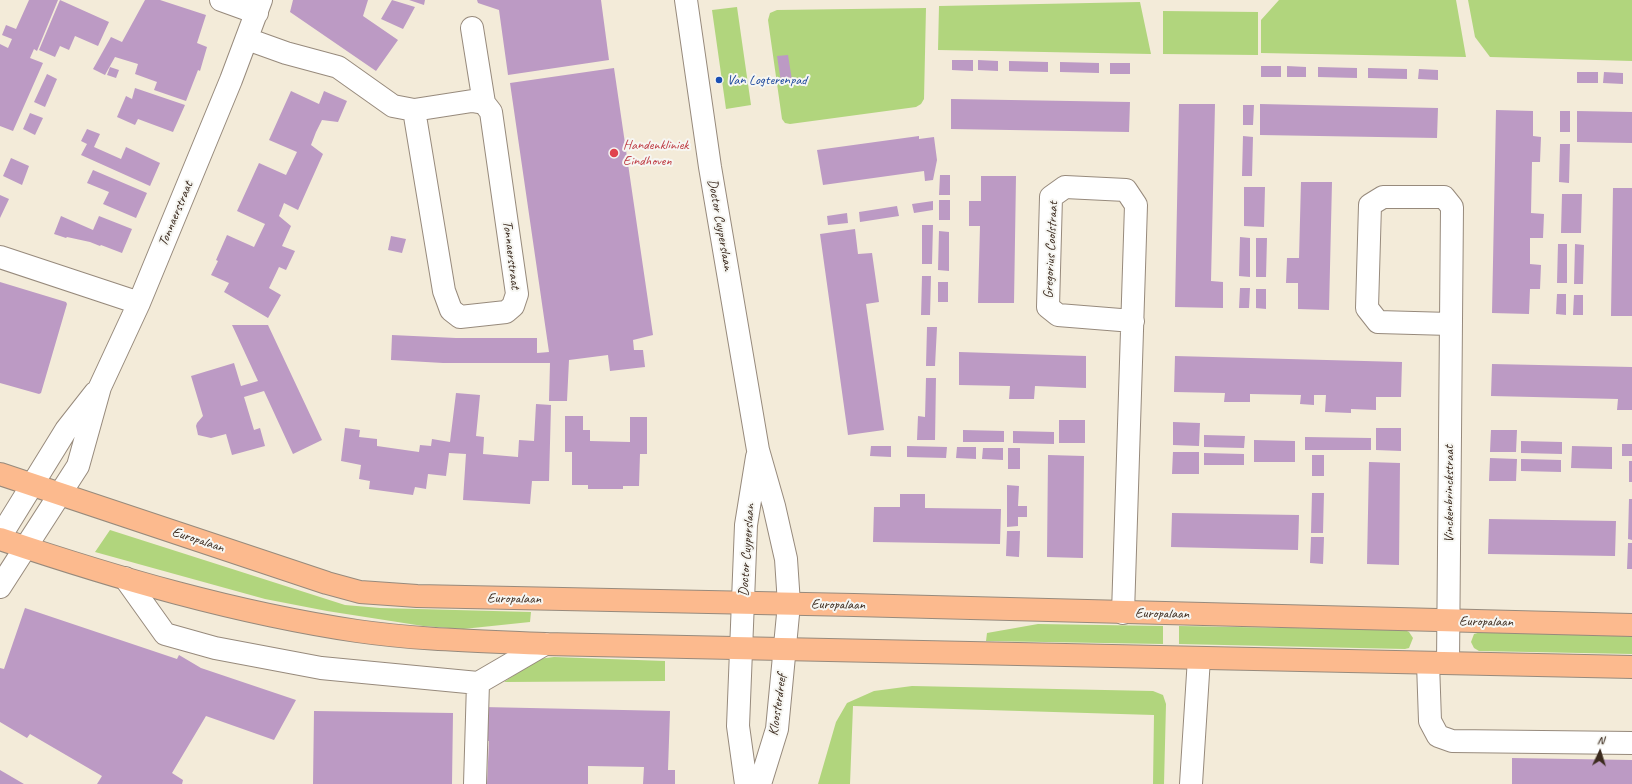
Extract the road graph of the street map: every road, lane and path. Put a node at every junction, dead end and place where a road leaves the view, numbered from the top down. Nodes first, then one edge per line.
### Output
1 (222, 0) edge
2 (686, 0) edge
3 (259, 6) edge
4 (472, 28) dead end
5 (247, 39) junction
6 (484, 103) junction
7 (414, 110) junction
8 (0, 257) edge
9 (139, 303) junction
10 (1133, 320) junction
11 (1450, 324) junction
12 (100, 387) junction
13 (758, 450) junction
14 (0, 474) edge
15 (32, 485) junction
16 (60, 494) junction
17 (0, 538) edge
18 (26, 548) junction
19 (125, 578) junction
20 (0, 587) edge
21 (743, 603) junction
22 (789, 604) junction
23 (1124, 613) junction
24 (1449, 621) junction
25 (1632, 625) edge
26 (544, 644) junction
27 (741, 648) junction
28 (785, 649) junction
29 (1199, 658) junction
30 (1438, 663) junction
31 (1632, 667) edge
32 (478, 683) junction
33 (1632, 743) edge
34 (475, 784) edge
35 (746, 784) edge
36 (760, 784) edge
37 (1191, 784) edge

1 - 3 street
2 - 13 street, Doctor Cuyperslaan
3 - 5 street, Tonnaerstraat
4 - 6 street
5 - 7 street
5 - 9 street, Tonnaerstraat
6 - 7 street
6 - 7 street, Tonnaerstraat
8 - 9 street
9 - 12 street, Tonnaerstraat
10 - 10 street, Gregorius Coolstraat
10 - 23 street, Gregorius Coolstraat
11 - 11 street, Vinckenbrinckstraat
11 - 24 street, Vinckenbrinckstraat
12 - 15 street, Tonnaerstraat
12 - 16 street, Tonnaerstraat
13 - 21 street, Doctor Cuyperslaan
13 - 22 street, Doctor Cuyperslaan
14 - 15 main road, Europalaan
15 - 16 main road, Europalaan
15 - 17 street, Tonnaerstraat
16 - 18 street, Tonnaerstraat
16 - 21 main road, Europalaan
17 - 18 main road
18 - 19 main road
18 - 20 street, Tonnaerstraat
19 - 26 main road
19 - 32 street
21 - 22 main road, Europalaan
21 - 27 street, Doctor Cuyperslaan
22 - 23 main road, Europalaan
22 - 28 street, Doctor Cuyperslaan
23 - 24 main road, Europalaan
24 - 25 main road, Europalaan
24 - 30 street, Vinckenbrinckstraat
26 - 27 main road
26 - 32 street
27 - 28 main road
27 - 35 street
28 - 29 main road
28 - 36 street, Kloosterdreef
29 - 30 main road
29 - 37 street
30 - 31 main road
30 - 33 street, Vinckenbrinckstraat
32 - 34 street

